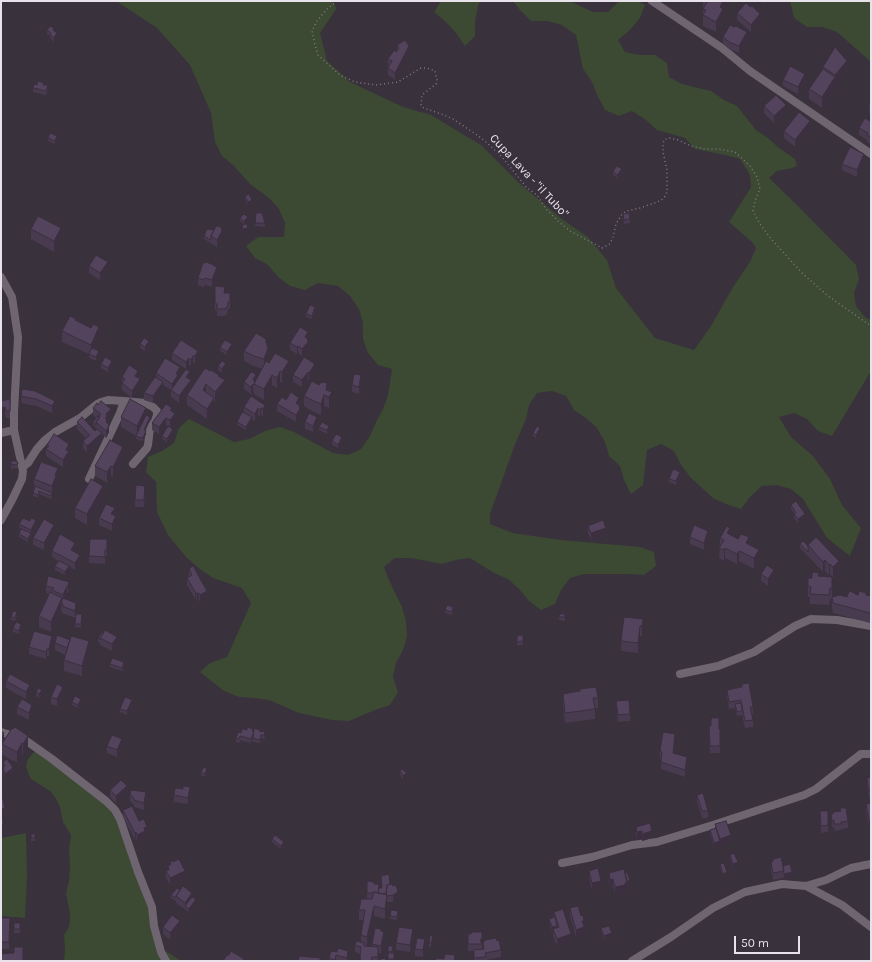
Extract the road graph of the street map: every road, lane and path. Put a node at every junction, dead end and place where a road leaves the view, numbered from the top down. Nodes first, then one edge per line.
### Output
1 (337, 1) edge
2 (652, 1) edge
3 (871, 154) edge
4 (1, 277) edge
5 (871, 326) edge
6 (124, 401) junction
7 (14, 430) junction
8 (1, 432) edge
9 (133, 464) dead end
10 (23, 468) junction
11 (89, 479) edge
12 (1, 520) edge
13 (871, 626) edge
14 (680, 674) dead end
15 (1, 732) edge
16 (871, 754) edge
17 (562, 863) dead end
18 (871, 864) edge
19 (806, 886) junction
20 (871, 928) edge
21 (166, 961) edge
22 (632, 961) edge

1 - 5 path, Cupa Lava - "il Tubo"
2 - 3 street
4 - 7 street
6 - 9 street
6 - 10 street
6 - 11 street
7 - 8 street
7 - 10 street
10 - 12 street
13 - 14 street
15 - 21 street
16 - 17 street
18 - 19 street
19 - 20 street
19 - 22 street

